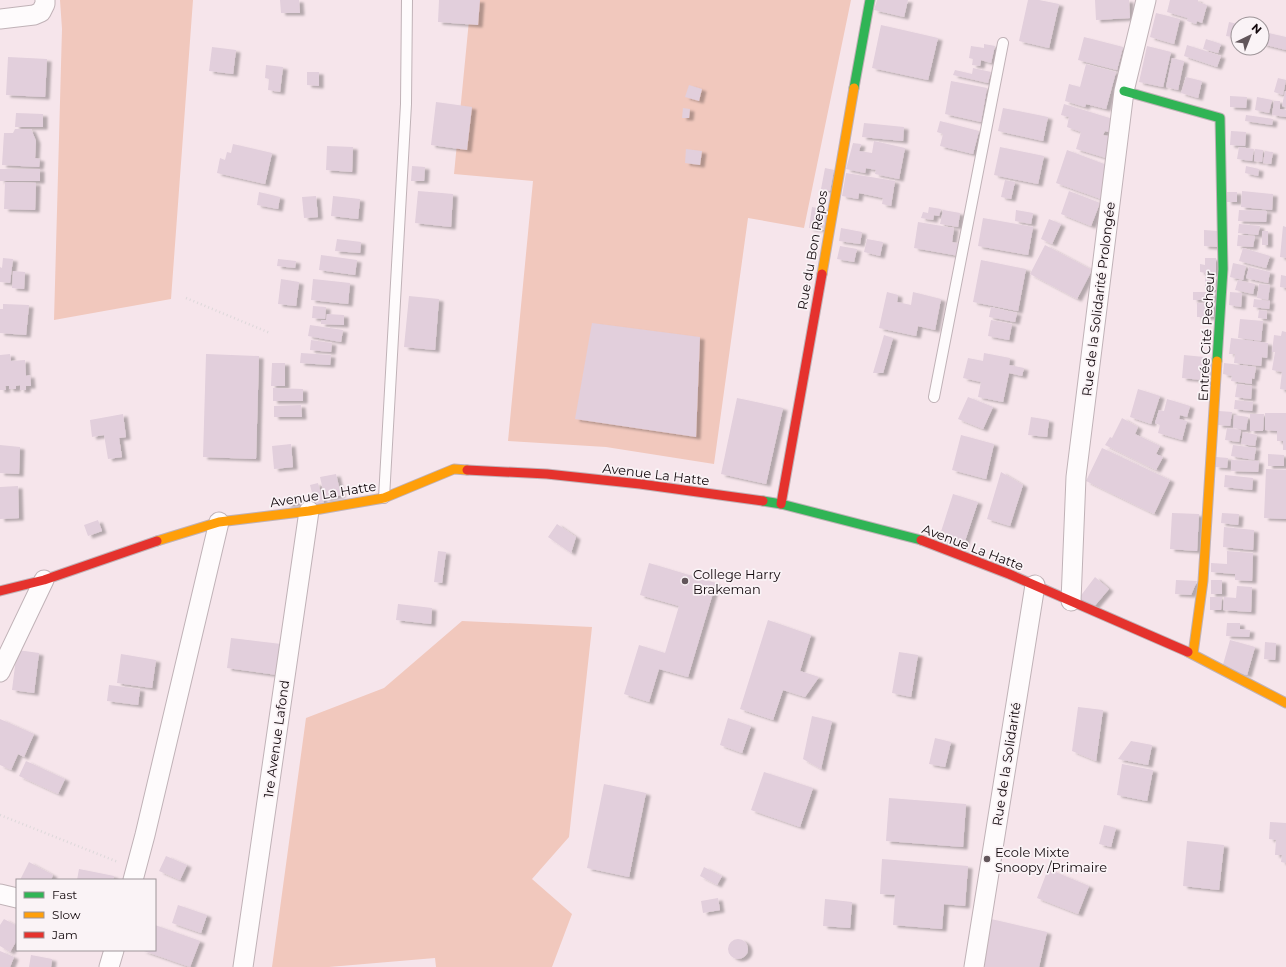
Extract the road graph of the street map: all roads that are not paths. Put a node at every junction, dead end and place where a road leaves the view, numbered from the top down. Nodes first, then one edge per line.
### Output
1 (45, 0) edge
2 (407, 0) edge
3 (870, 0) edge
4 (1146, 0) edge
5 (0, 19) edge
6 (1003, 43) dead end
7 (1124, 91) junction
8 (934, 397) dead end
9 (384, 498) junction
10 (781, 504) junction
11 (309, 511) junction
12 (219, 522) junction
13 (44, 580) junction
14 (1035, 586) junction
15 (0, 591) edge
16 (1071, 601) junction
17 (1193, 654) junction
18 (0, 672) edge
19 (1286, 703) edge
20 (134, 874) edge
21 (0, 894) edge
22 (16, 898) edge
23 (114, 951) edge
24 (109, 967) edge
25 (244, 967) edge
26 (974, 967) edge

1 - 5 street
2 - 9 lane
3 - 10 street, Rue du Bon Repos
4 - 7 street, Rue de la Solidarité Prolongée
6 - 8 lane
7 - 16 street, Rue de la Solidarité Prolongée
7 - 17 street, Entrée Cité Pecheur
9 - 10 street, Avenue La Hatte
9 - 11 street, Avenue La Hatte
10 - 14 street, Avenue La Hatte
11 - 12 street, Avenue La Hatte
11 - 25 street, 1re Avenue Lafond
12 - 13 street, Avenue La Hatte
12 - 20 street
13 - 15 street, Avenue La Hatte
13 - 18 street
14 - 16 street, Avenue La Hatte
14 - 26 street, Rue de la Solidarité
16 - 17 street, Avenue La Hatte
17 - 19 street, Avenue La Hatte
21 - 22 street
23 - 24 street

